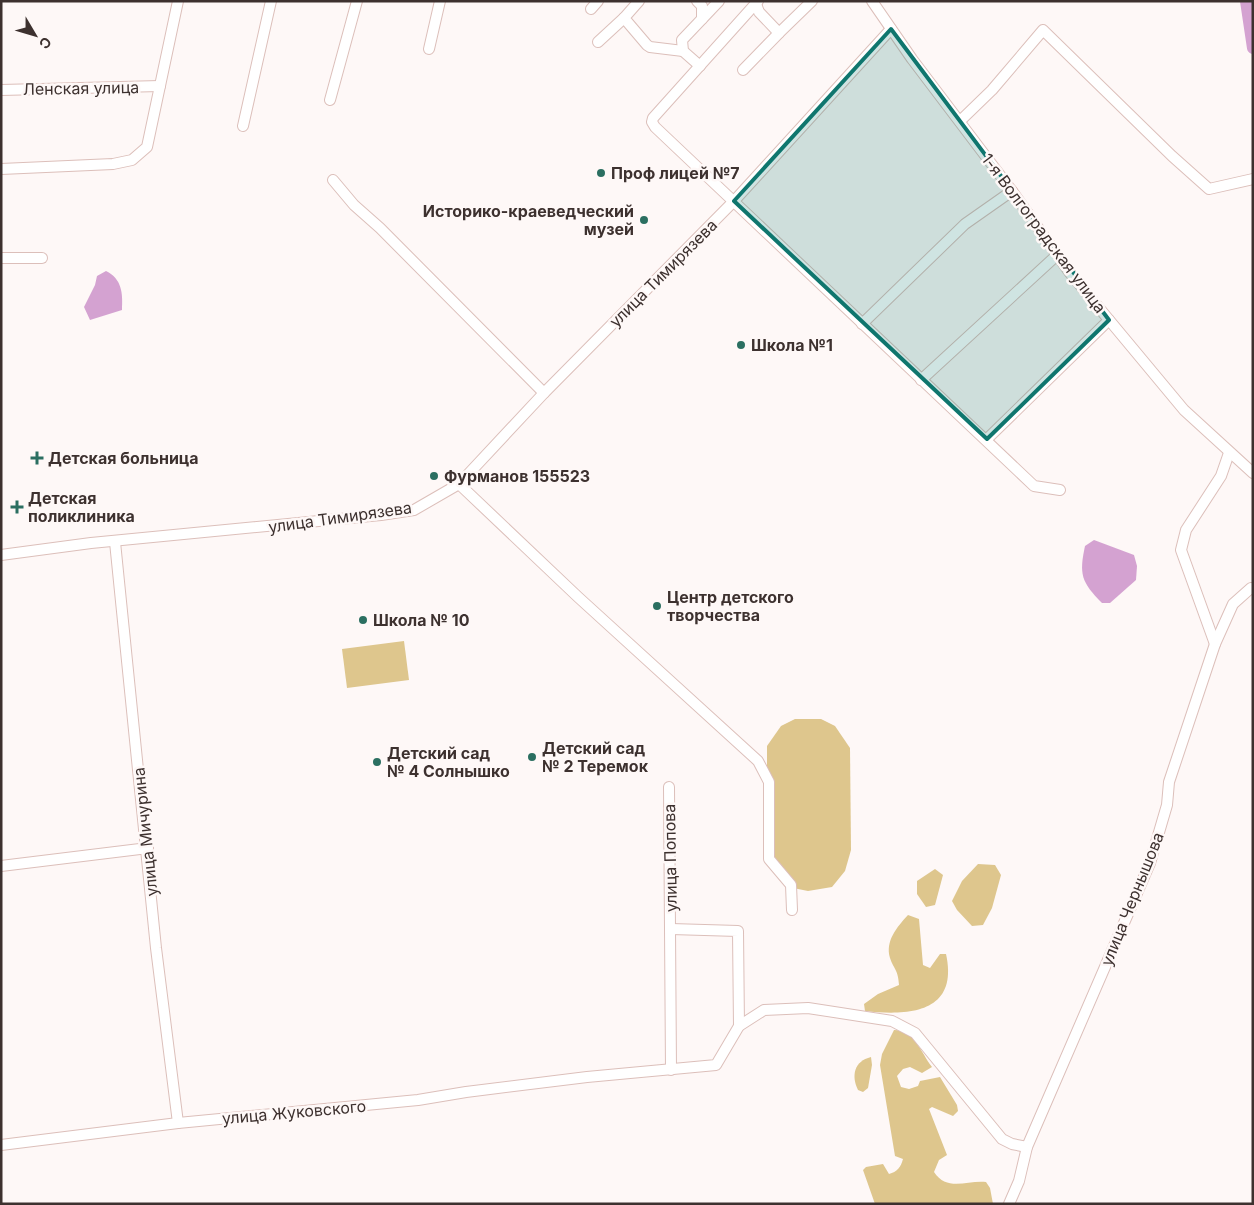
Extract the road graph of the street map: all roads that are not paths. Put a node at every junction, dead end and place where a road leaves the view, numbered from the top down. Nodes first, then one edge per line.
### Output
1 (178, 1) edge
2 (271, 1) edge
3 (357, 1) edge
4 (440, 1) edge
5 (639, 1) edge
6 (697, 1) edge
7 (719, 1) edge
8 (812, 1) edge
9 (872, 1) edge
10 (758, 2) edge
11 (624, 18) junction
12 (702, 19) junction
13 (891, 29) junction
14 (779, 33) junction
15 (598, 42) dead end
16 (429, 49) dead end
17 (683, 51) junction
18 (700, 66) junction
19 (742, 70) dead end
20 (160, 86) junction
21 (1, 90) edge
22 (330, 100) dead end
23 (960, 121) junction
24 (243, 126) dead end
25 (1, 169) edge
26 (1253, 179) edge
27 (332, 180) dead end
28 (1012, 191) junction
29 (734, 201) junction
30 (1057, 255) junction
31 (1, 258) edge
32 (42, 258) dead end
33 (1109, 320) junction
34 (862, 324) junction
35 (920, 380) junction
36 (544, 393) junction
37 (987, 440) junction
38 (1229, 453) junction
39 (1253, 473) edge
40 (459, 484) junction
41 (1060, 490) dead end
42 (115, 542) junction
43 (1, 555) edge
44 (1251, 588) dead end
45 (1215, 644) junction
46 (669, 787) dead end
47 (148, 848) junction
48 (1, 866) edge
49 (792, 910) dead end
50 (671, 929) junction
51 (739, 1026) junction
52 (671, 1070) junction
53 (178, 1123) junction
54 (1, 1145) edge
55 (1026, 1147) junction
56 (1009, 1204) edge

1 - 20 street
2 - 24 street
3 - 22 street
4 - 16 street
5 - 11 street
6 - 12 street
7 - 12 street
8 - 14 street
9 - 13 street, 1-я Волгоградская улица
10 - 14 street
10 - 18 street
11 - 15 street
11 - 17 street
12 - 17 street
13 - 23 street, 1-я Волгоградская улица
13 - 29 street, улица Тимирязева
14 - 19 street
17 - 18 street
18 - 29 street
20 - 21 street, Ленская улица
20 - 25 street
23 - 26 street
23 - 28 street, 1-я Волгоградская улица
27 - 36 street
28 - 30 street, 1-я Волгоградская улица
28 - 34 street
29 - 34 street
29 - 36 street, улица Тимирязева
30 - 33 street, 1-я Волгоградская улица
30 - 35 street
31 - 32 street
33 - 37 street
33 - 38 street, 1-я Волгоградская улица
34 - 35 street
35 - 37 street
36 - 40 street, улица Тимирязева
37 - 41 street
38 - 39 street, 1-я Волгоградская улица
38 - 45 street
40 - 42 street, улица Тимирязева
40 - 49 street
42 - 43 street, улица Тимирязева
42 - 47 street, улица Мичурина
44 - 45 street, улица Чернышова
45 - 55 street, улица Чернышова
46 - 50 street, улица Попова
47 - 48 street
47 - 53 street, улица Мичурина
50 - 51 street, улица Попова
50 - 52 street, улица Попова
51 - 52 street, улица Жуковского
51 - 55 street
52 - 53 street, улица Жуковского
53 - 54 street, улица Жуковского
55 - 56 street, улица Чернышова

